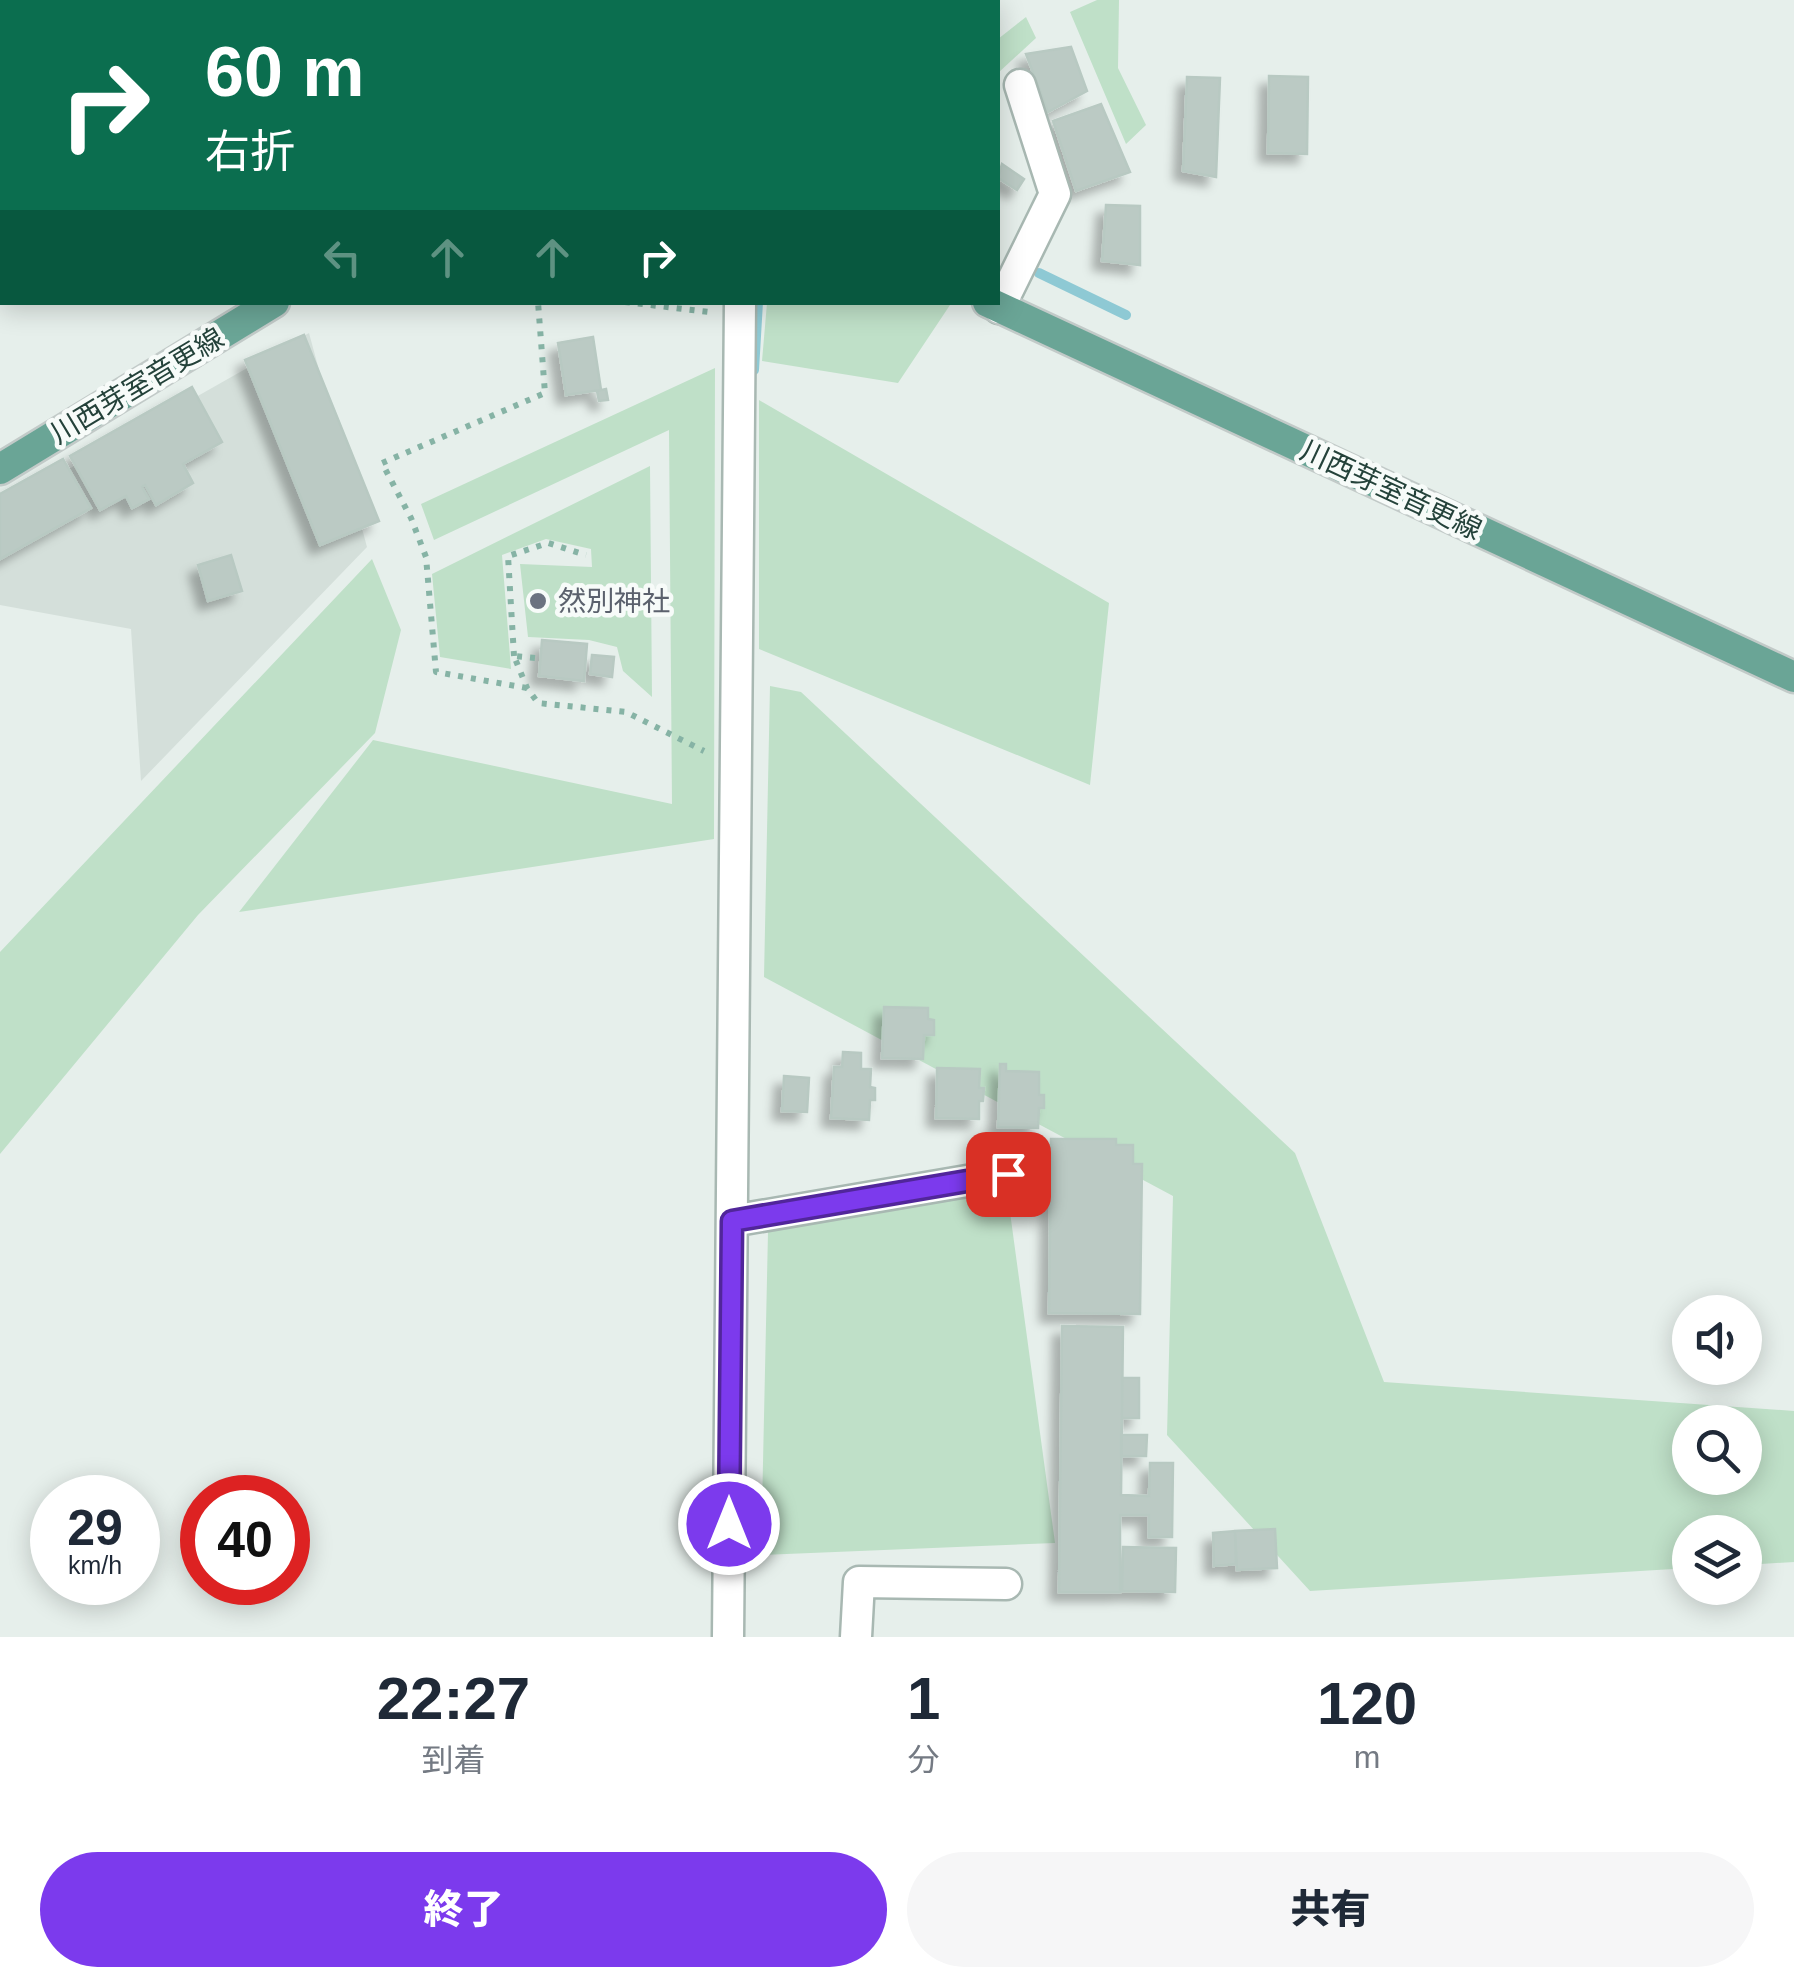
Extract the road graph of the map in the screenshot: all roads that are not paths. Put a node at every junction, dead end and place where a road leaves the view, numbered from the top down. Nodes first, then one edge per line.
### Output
1 (1020, 85) dead end
2 (1000, 292) edge
3 (269, 305) edge
4 (993, 305) edge
5 (730, 308) edge
6 (0, 469) edge
7 (1794, 677) edge
8 (1008, 1174) dead end
9 (732, 1221) junction
10 (1006, 1584) dead end
11 (728, 1637) edge
12 (856, 1637) edge

1 - 2 street
3 - 6 main road, 川西芽室音更線
4 - 7 main road, 川西芽室音更線
5 - 9 street
8 - 9 street
9 - 11 street
10 - 12 street

